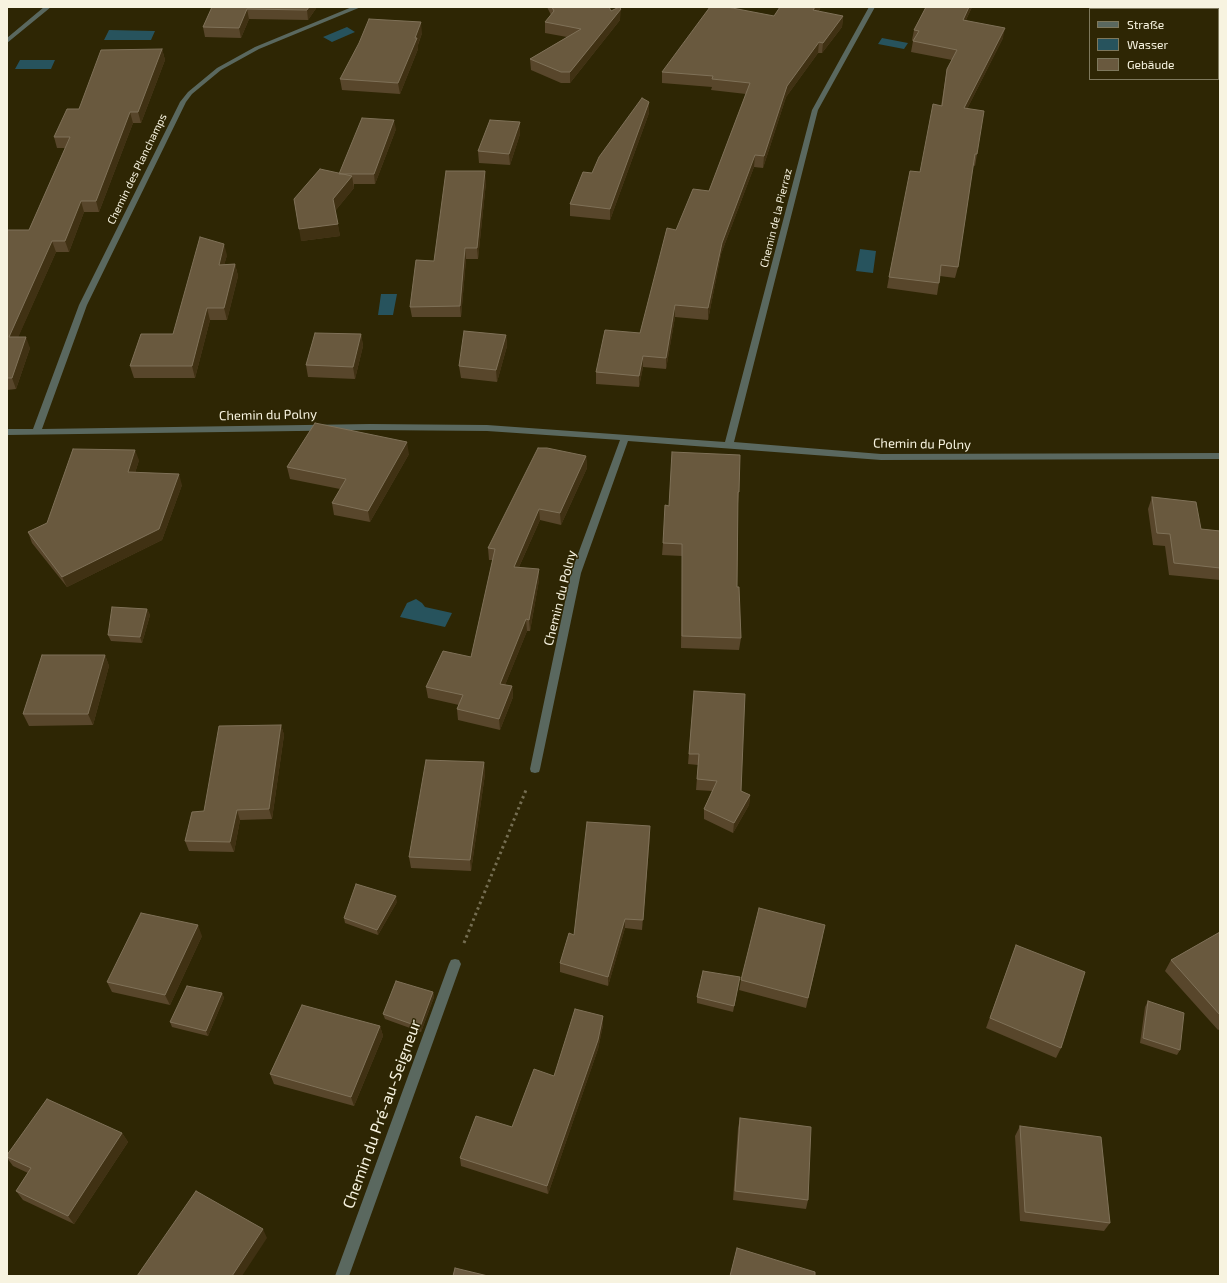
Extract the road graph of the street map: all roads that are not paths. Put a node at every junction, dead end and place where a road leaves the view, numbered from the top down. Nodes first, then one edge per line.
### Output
1 (48, 7) edge
2 (358, 7) edge
3 (872, 7) edge
4 (7, 41) edge
5 (7, 432) edge
6 (36, 432) junction
7 (625, 438) junction
8 (729, 445) junction
9 (1220, 456) edge
10 (535, 769) road end
11 (455, 964) road end
12 (342, 1276) edge

1 - 4 street
2 - 6 street, Chemin des Planchamps
3 - 8 street, Chemin de la Pierraz
5 - 6 street, Chemin du Polny
6 - 7 street, Chemin du Polny
7 - 8 street, Chemin du Polny
7 - 10 street, Chemin du Polny
8 - 9 street, Chemin du Polny
11 - 12 street, Chemin du Pré-au-Seigneur

